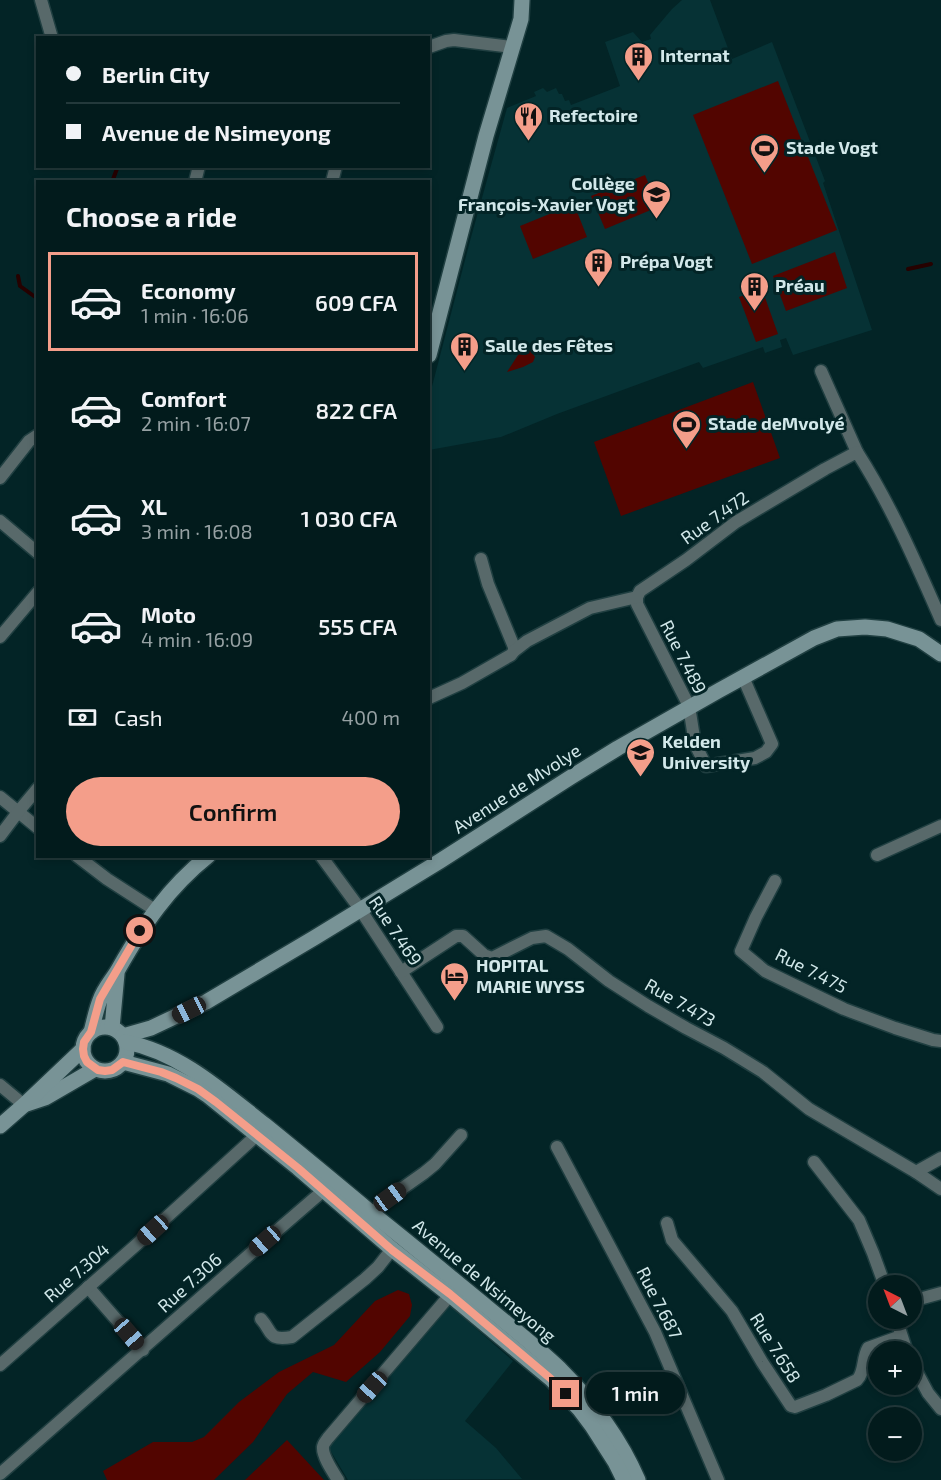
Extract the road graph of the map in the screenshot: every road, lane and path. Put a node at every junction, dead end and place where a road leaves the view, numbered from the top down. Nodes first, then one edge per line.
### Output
1 (41, 0) edge
2 (522, 0) edge
3 (51, 36) edge
4 (512, 46) junction
5 (430, 47) edge
6 (430, 351) edge
7 (821, 371) dead end
8 (36, 436) edge
9 (857, 452) junction
10 (0, 478) edge
11 (0, 521) edge
12 (36, 551) edge
13 (481, 559) dead end
14 (36, 594) edge
15 (637, 597) junction
16 (941, 620) edge
17 (0, 637) edge
18 (513, 651) junction
19 (941, 654) edge
20 (743, 677) junction
21 (430, 698) edge
22 (689, 706) junction
23 (36, 790) edge
24 (0, 797) edge
25 (18, 812) junction
26 (36, 826) edge
27 (941, 826) edge
28 (0, 836) edge
29 (877, 855) dead end
30 (79, 858) edge
31 (206, 858) edge
32 (322, 858) edge
33 (775, 881) dead end
34 (360, 909) junction
35 (155, 910) junction
36 (118, 970) junction
37 (402, 972) junction
38 (437, 1027) dead end
39 (91, 1032) junction
40 (121, 1035) junction
41 (941, 1041) edge
42 (83, 1049) junction
43 (123, 1062) junction
44 (95, 1069) junction
45 (0, 1085) edge
46 (24, 1105) junction
47 (0, 1126) edge
48 (256, 1135) junction
49 (460, 1135) dead end
50 (557, 1147) dead end
51 (941, 1158) edge
52 (813, 1162) dead end
53 (916, 1172) junction
54 (941, 1189) edge
55 (324, 1191) junction
56 (372, 1213) junction
57 (667, 1223) dead end
58 (392, 1250) junction
59 (881, 1275) edge
60 (88, 1287) junction
61 (941, 1293) edge
62 (450, 1294) junction
63 (922, 1298) edge
64 (261, 1319) dead end
65 (899, 1329) edge
66 (901, 1336) junction
67 (903, 1341) edge
68 (143, 1350) junction
69 (0, 1365) edge
70 (922, 1382) edge
71 (941, 1409) edge
72 (0, 1474) edge
73 (338, 1480) edge
74 (624, 1480) edge
75 (638, 1480) edge
76 (718, 1480) edge

1 - 3 street
2 - 4 main road
4 - 5 street
4 - 6 main road
7 - 9 street
8 - 10 street
9 - 15 street, Rue 7.472
9 - 16 street
11 - 12 street
13 - 18 street
14 - 17 street
15 - 18 street, Rue 7.472
15 - 22 street, Rue 7.489
18 - 21 street, Rue 7.472
19 - 20 main road, Avenue de Mvolye
20 - 22 main road, Avenue de Mvolye
20 - 22 street, Rue 7.489
22 - 34 main road, Avenue de Mvolye
23 - 25 street
24 - 25 street
25 - 26 street
25 - 28 street
27 - 29 street
30 - 35 street
31 - 35 main road
32 - 34 street, Rue 7.469
33 - 41 street, Rue 7.475
34 - 37 street, Rue 7.469
34 - 40 main road, Avenue de Mvolye
35 - 36 main road
36 - 39 main road
36 - 40 main road
37 - 38 street, Rue 7.469
37 - 53 street, Rue 7.473
39 - 40 main road
39 - 42 main road
40 - 43 main road
40 - 56 main road, Avenue de Nsimeyong
42 - 44 main road
42 - 46 main road
43 - 44 main road
43 - 48 main road, Avenue de Nsimeyong
44 - 46 main road
45 - 46 street
46 - 47 main road
48 - 55 main road, Avenue de Nsimeyong
48 - 60 street, Rue 7.304
49 - 56 street
50 - 76 street, Rue 7.687
51 - 53 street
52 - 59 street
53 - 54 street, Rue 7.473
55 - 58 main road, Avenue de Nsimeyong
55 - 68 street, Rue 7.306
56 - 75 main road, Avenue de Nsimeyong
57 - 66 street, Rue 7.658
58 - 62 main road, Avenue de Nsimeyong
58 - 64 street
60 - 68 street
60 - 69 street, Rue 7.304
61 - 63 street
62 - 73 street
62 - 74 main road, Avenue de Nsimeyong
65 - 66 street
66 - 67 street
68 - 72 street, Rue 7.306
70 - 71 street

